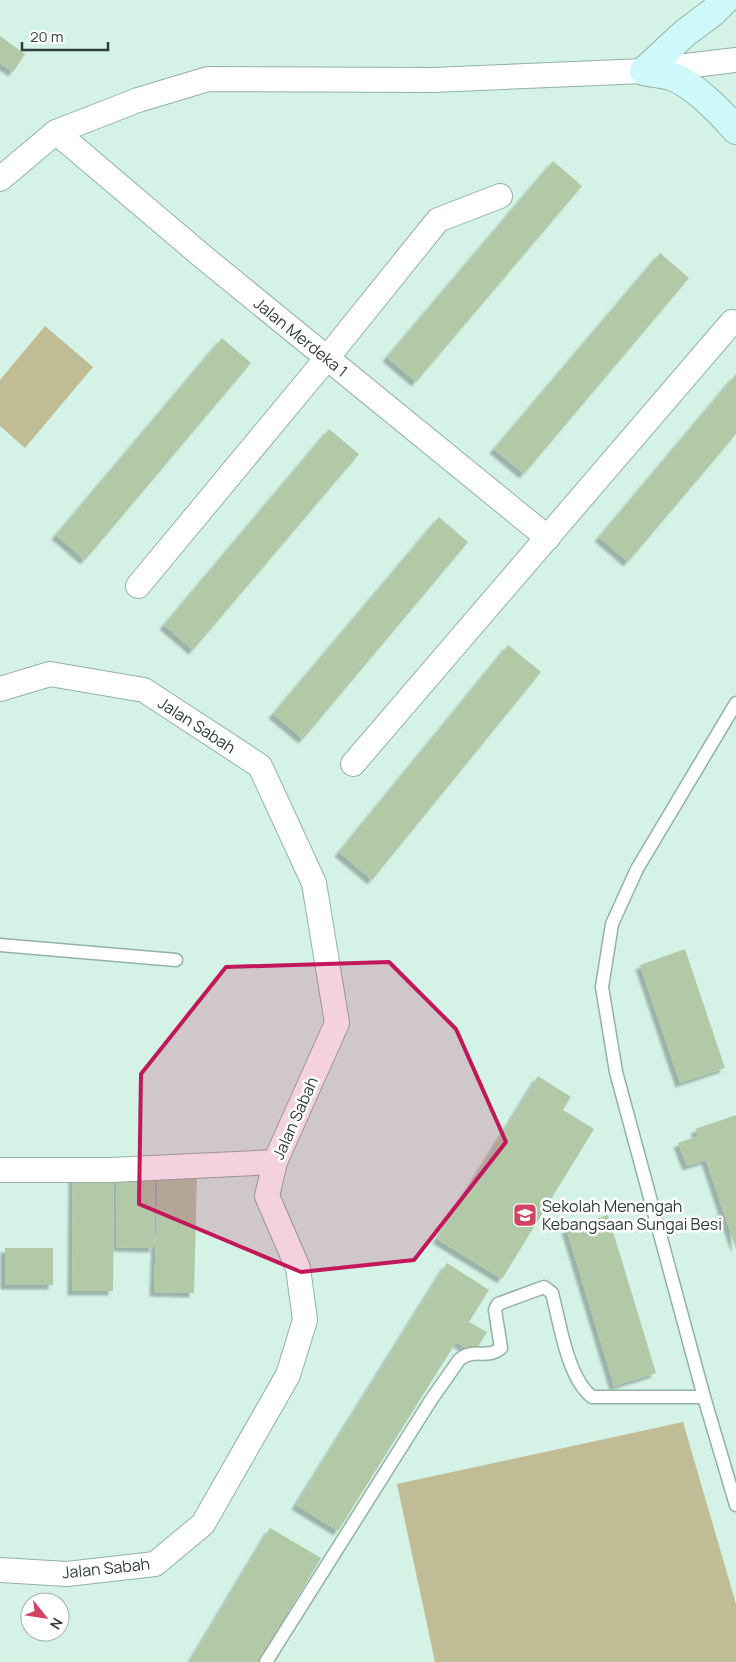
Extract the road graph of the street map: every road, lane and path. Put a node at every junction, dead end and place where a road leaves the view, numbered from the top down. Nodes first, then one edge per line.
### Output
1 (725, 0) edge
2 (736, 60) edge
3 (644, 71) junction
4 (736, 130) edge
5 (56, 132) junction
6 (0, 179) edge
7 (500, 196) dead end
8 (732, 322) dead end
9 (327, 358) junction
10 (548, 538) junction
11 (138, 586) dead end
12 (0, 689) edge
13 (736, 703) edge
14 (353, 764) dead end
15 (0, 945) edge
16 (176, 960) dead end
17 (275, 1162) junction
18 (0, 1170) edge
19 (704, 1397) junction
20 (736, 1505) edge
21 (0, 1570) edge
22 (266, 1662) edge

1 - 3 street
2 - 3 street
3 - 4 street
3 - 5 street
5 - 6 street
5 - 9 street, Jalan Merdeka 1
7 - 9 street
8 - 10 street
9 - 10 street, Jalan Merdeka 1
9 - 11 street
10 - 14 street
12 - 17 street, Jalan Sabah
13 - 19 lane
15 - 16 lane
17 - 18 street
17 - 21 street, Jalan Sabah
19 - 20 lane
19 - 22 lane

